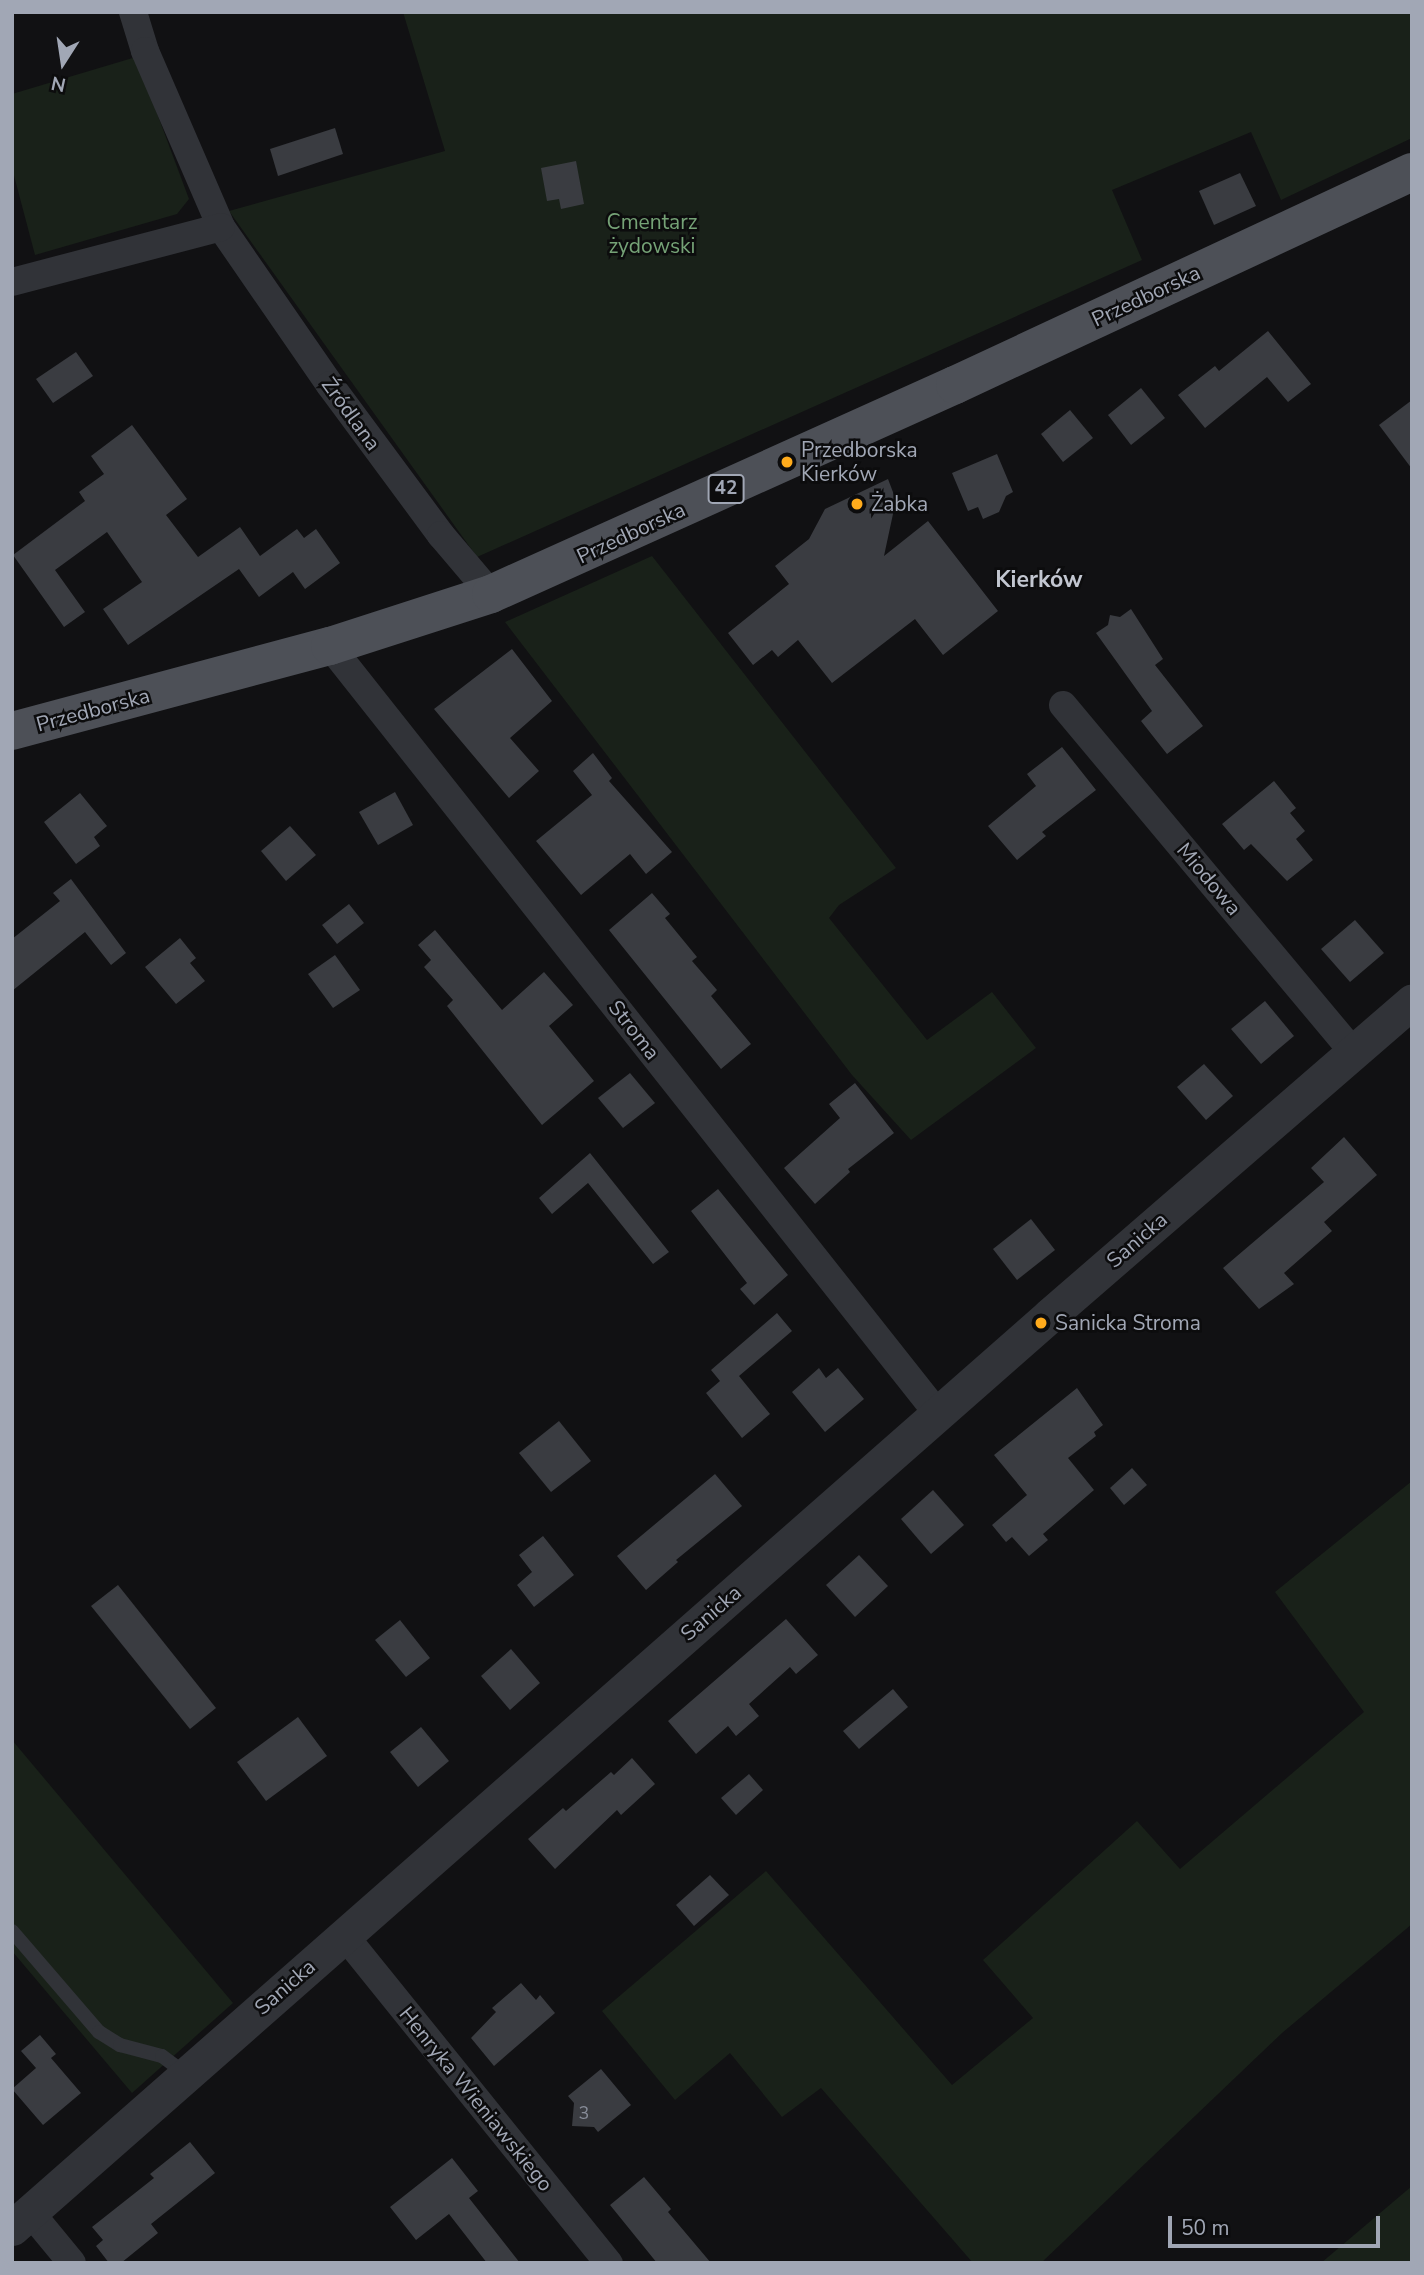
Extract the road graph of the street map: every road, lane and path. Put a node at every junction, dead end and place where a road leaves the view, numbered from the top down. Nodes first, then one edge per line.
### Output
1 (133, 12) edge
2 (1412, 172) edge
3 (221, 227) junction
4 (12, 282) edge
5 (491, 594) junction
6 (330, 646) junction
7 (1063, 705) dead end
8 (12, 731) edge
9 (1412, 1001) edge
10 (1354, 1053) junction
11 (938, 1413) junction
12 (12, 1931) edge
13 (344, 1935) junction
14 (186, 2074) junction
15 (21, 2220) edge
16 (72, 2263) edge
17 (609, 2263) edge

1 - 3 street, Źródlana
2 - 5 main road, Przedborska / 42
3 - 4 street
3 - 5 street, Źródlana
5 - 6 main road, Przedborska / 42
6 - 8 main road, Przedborska / 42
6 - 11 street, Stroma
7 - 10 street, Miodowa
9 - 10 street, Sanicka
10 - 11 street, Sanicka
11 - 13 street, Sanicka
12 - 14 lane
13 - 14 street, Sanicka
13 - 17 street, Henryka Wieniawskiego
14 - 15 street, Sanicka
15 - 16 street

